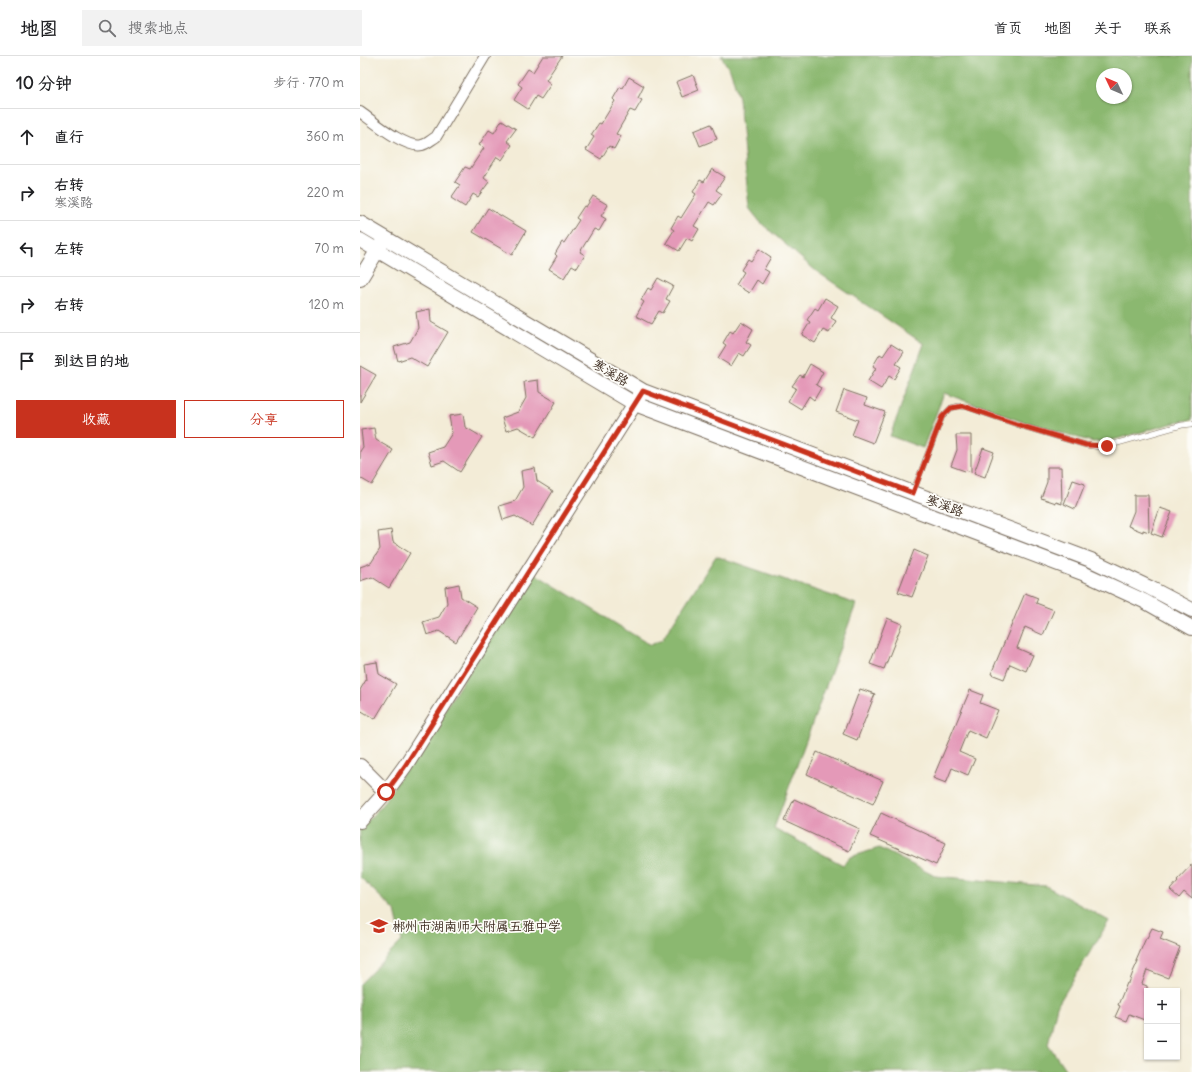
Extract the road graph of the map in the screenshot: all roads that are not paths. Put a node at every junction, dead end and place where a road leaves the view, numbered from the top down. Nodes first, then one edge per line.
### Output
1 (485, 56) edge
2 (360, 112) edge
3 (360, 223) edge
4 (386, 238) junction
5 (360, 240) edge
6 (378, 251) junction
7 (360, 279) edge
8 (643, 391) junction
9 (635, 404) junction
10 (1192, 424) edge
11 (913, 493) junction
12 (1192, 610) edge
13 (1192, 628) edge
14 (360, 766) edge
15 (386, 792) junction
16 (360, 821) edge

1 - 2 street
3 - 4 main road, 寒溪路
4 - 6 main road
4 - 8 main road, 寒溪路
5 - 6 main road, 寒溪路
6 - 7 main road
6 - 9 main road, 寒溪路
8 - 9 main road
8 - 11 main road, 寒溪路
9 - 13 main road, 寒溪路
9 - 15 main road
10 - 11 lane
11 - 12 main road, 寒溪路
14 - 15 main road
15 - 16 main road

